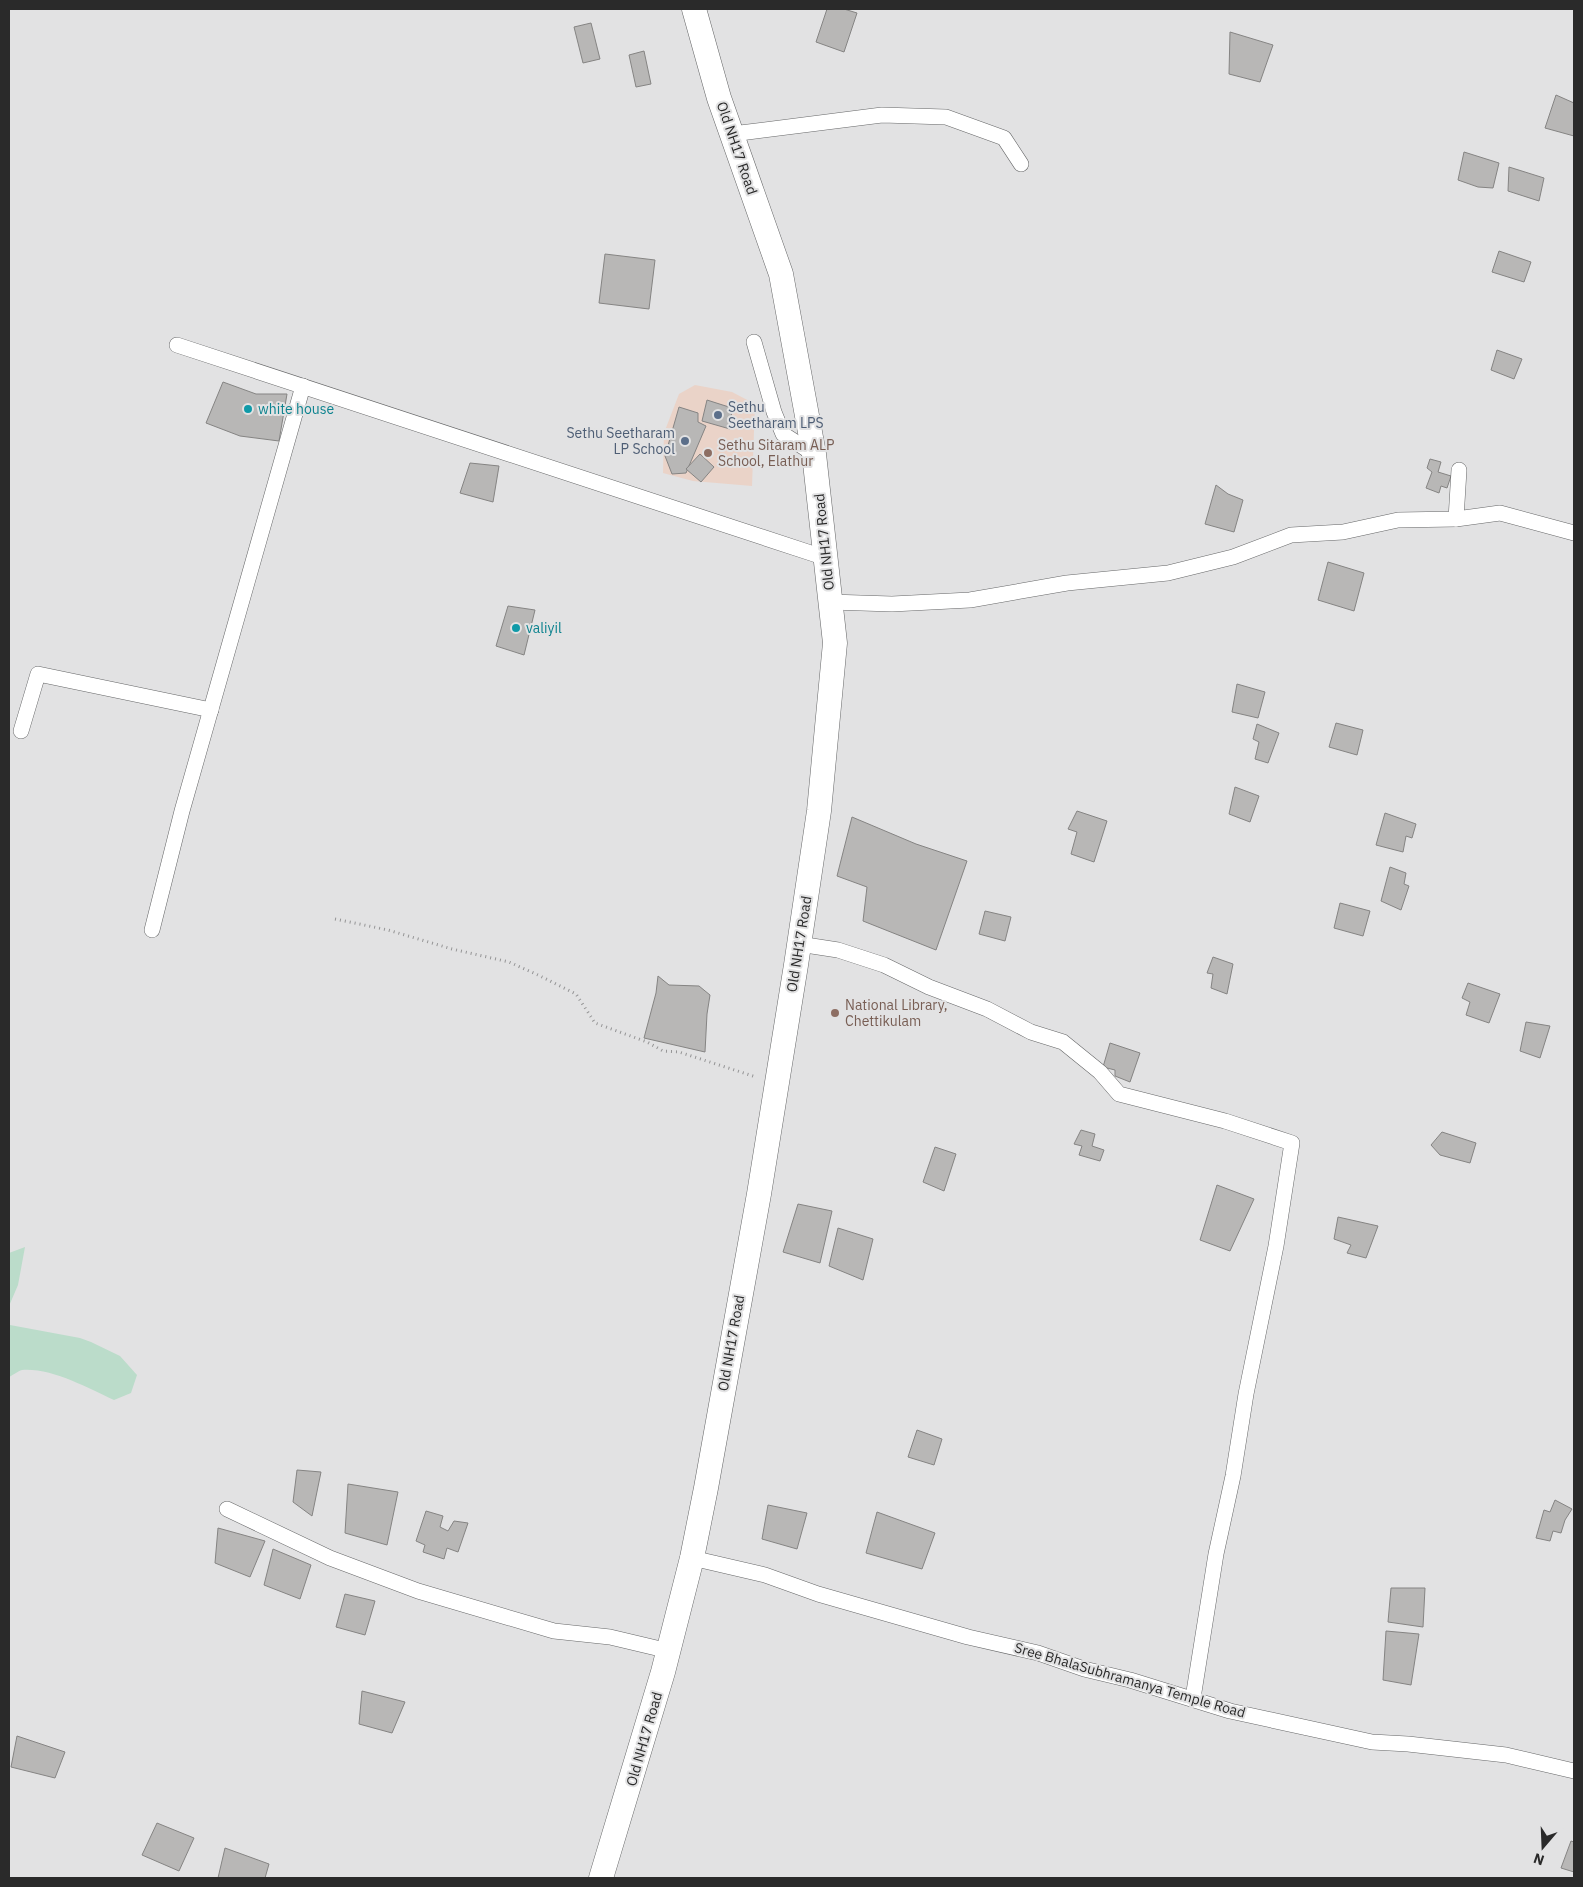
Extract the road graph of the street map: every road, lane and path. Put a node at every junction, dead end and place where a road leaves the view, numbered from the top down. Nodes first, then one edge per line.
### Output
1 (694, 9) edge
2 (732, 134) junction
3 (1021, 164) dead end
4 (754, 342) dead end
5 (178, 345) dead end
6 (303, 386) junction
7 (814, 454) junction
8 (1459, 470) dead end
9 (1456, 519) junction
10 (1574, 533) edge
11 (826, 558) junction
12 (830, 602) junction
13 (211, 710) junction
14 (21, 731) dead end
15 (335, 919) dead end
16 (152, 930) dead end
17 (799, 944) junction
18 (759, 1078) dead end
19 (227, 1509) dead end
20 (692, 1558) junction
21 (669, 1651) junction
22 (1193, 1698) junction
23 (1574, 1771) edge
24 (601, 1878) edge

1 - 2 main road, Old NH17 Road
2 - 3 street
2 - 7 main road, Old NH17 Road
4 - 7 street
5 - 6 street
6 - 11 street
6 - 13 street
7 - 11 main road, Old NH17 Road
8 - 9 street
9 - 10 street
9 - 12 street
11 - 12 main road, Old NH17 Road
12 - 17 main road, Old NH17 Road
13 - 14 street
13 - 16 street
15 - 18 path
17 - 20 main road, Old NH17 Road
17 - 22 street
19 - 21 street
20 - 21 main road, Old NH17 Road
20 - 22 street, Sree BhalaSubhramanya Temple Road
21 - 24 main road, Old NH17 Road
22 - 23 street, Sree BhalaSubhramanya Temple Road

